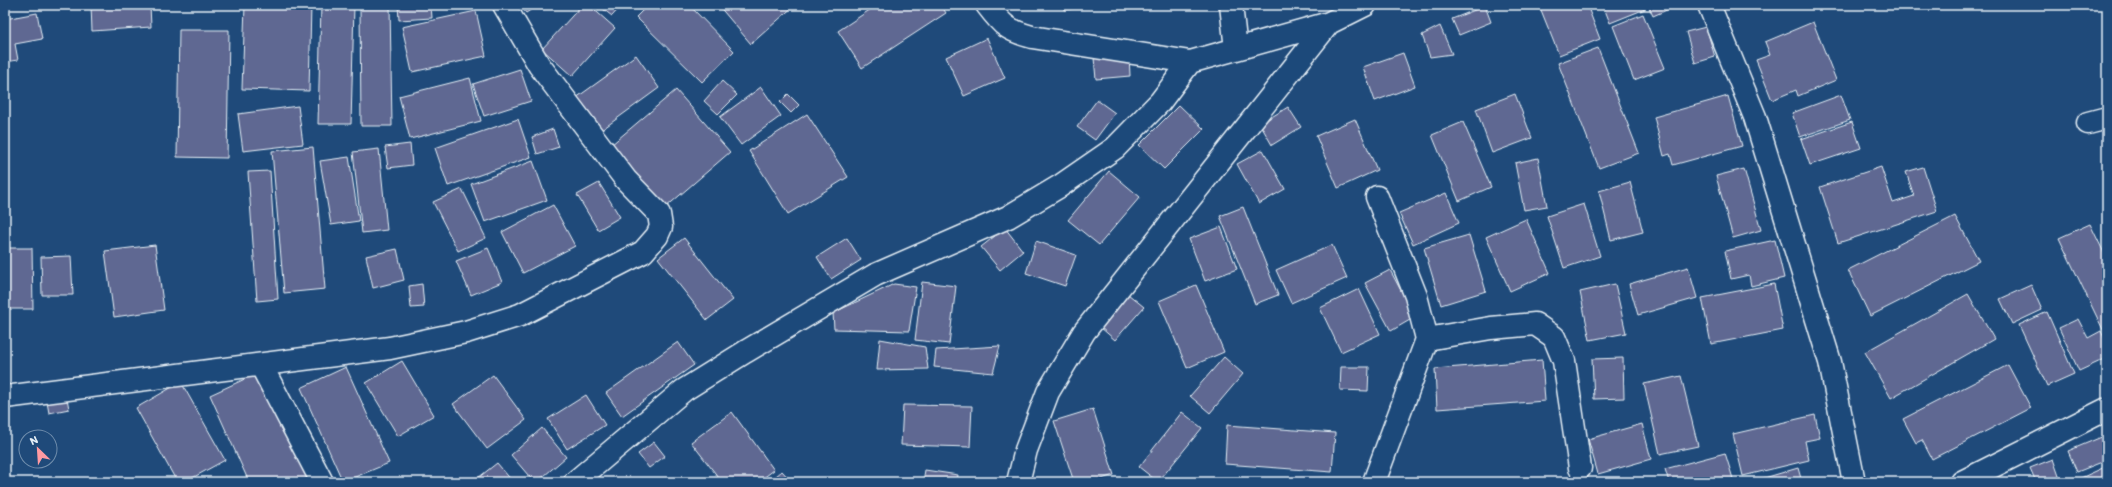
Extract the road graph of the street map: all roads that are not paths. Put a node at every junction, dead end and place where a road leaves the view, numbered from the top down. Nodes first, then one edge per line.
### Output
1 (504, 5) edge
2 (987, 5) edge
3 (1231, 5) edge
4 (1365, 5) edge
5 (1709, 5) edge
6 (1329, 23) junction
7 (1236, 49) junction
8 (1190, 62) junction
9 (1376, 196) dead end
10 (1427, 339) junction
11 (261, 365) junction
12 (5, 397) edge
13 (2107, 409) edge
14 (1580, 468) dead end
15 (322, 482) edge
16 (576, 482) edge
17 (1018, 482) edge
18 (1374, 482) edge
19 (1854, 482) edge
20 (1962, 482) edge

1 - 11 street
2 - 8 street
3 - 7 street
4 - 6 street
5 - 19 street
6 - 7 street
6 - 17 street
7 - 8 street
8 - 16 street
9 - 10 street
10 - 14 street
10 - 18 street
11 - 12 street
11 - 15 street
13 - 20 street

